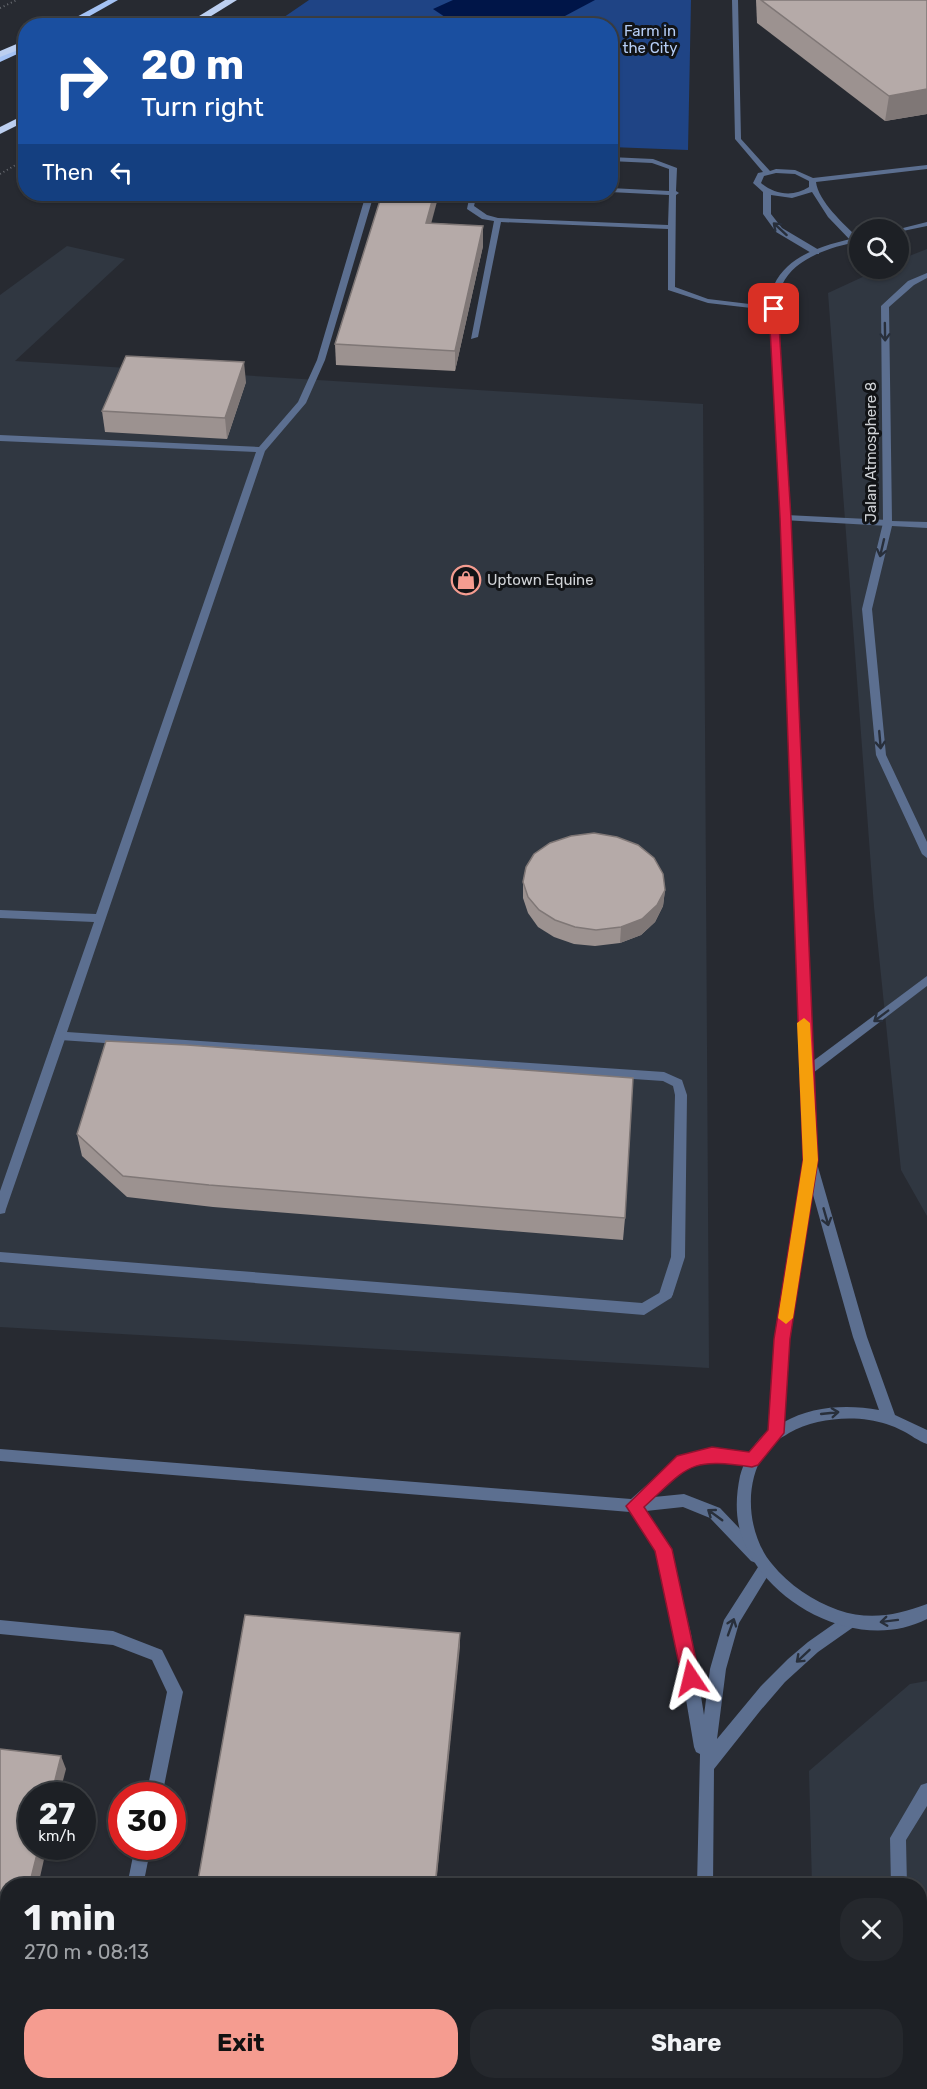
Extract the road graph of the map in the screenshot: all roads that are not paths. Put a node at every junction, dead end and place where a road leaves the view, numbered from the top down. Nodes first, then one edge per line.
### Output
1 (114, 0) edge
2 (232, 0) edge
3 (735, 0) edge
4 (79, 18) edge
5 (201, 18) edge
6 (18, 47) edge
7 (18, 49) edge
8 (0, 54) edge
9 (0, 59) edge
10 (18, 122) edge
11 (0, 132) edge
12 (618, 160) edge
13 (927, 167) edge
14 (768, 173) junction
15 (813, 184) junction
16 (618, 190) edge
17 (767, 191) junction
18 (675, 193) junction
19 (368, 201) edge
20 (471, 201) edge
21 (498, 220) junction
22 (927, 224) edge
23 (673, 227) junction
24 (909, 228) edge
25 (849, 232) edge
26 (849, 242) edge
27 (816, 252) junction
28 (927, 275) edge
29 (774, 309) junction
30 (474, 337) dead end
31 (0, 438) edge
32 (261, 450) junction
33 (786, 518) junction
34 (888, 523) junction
35 (927, 525) edge
36 (927, 855) edge
37 (0, 914) edge
38 (100, 918) junction
39 (927, 980) edge
40 (60, 1036) junction
41 (805, 1073) junction
42 (810, 1160) junction
43 (0, 1209) edge
44 (0, 1257) edge
45 (889, 1418) junction
46 (776, 1433) junction
47 (927, 1438) edge
48 (0, 1455) edge
49 (752, 1460) junction
50 (634, 1506) junction
51 (761, 1562) junction
52 (927, 1611) edge
53 (850, 1621) junction
54 (0, 1627) edge
55 (706, 1766) junction
56 (157, 1782) edge
57 (927, 1791) edge
58 (140, 1860) edge
59 (137, 1878) edge
60 (705, 1878) edge
61 (899, 1878) edge

1 - 4 highway
2 - 5 highway
3 - 14 street
6 - 8 highway
7 - 9 highway
10 - 11 highway
12 - 18 street
13 - 15 street
14 - 15 street
14 - 17 street
15 - 17 street
15 - 25 street
16 - 18 street
27 -> 17 street
18 - 23 street
19 - 32 street
20 - 21 street
21 - 23 street
21 - 30 street
22 - 24 street
23 - 29 street
26 - 27 street
27 - 29 street
28 -> 34 street, Jalan Atmosphere 8
29 - 33 street
31 - 32 street
32 - 38 street
33 - 34 street
33 - 41 street
34 - 35 street
34 -> 36 street, Jalan Atmosphere 8
37 - 38 street
38 - 40 street
39 -> 41 street
40 - 43 street
40 - 44 street
41 - 42 street
42 -> 45 street
42 - 46 street
46 -> 45 street
45 - 47 street
46 - 49 street
48 - 50 street
49 - 50 street
49 - 51 street
51 -> 50 street
50 - 55 street
51 - 53 street
55 -> 51 street
52 -> 53 street
53 -> 55 street
54 - 56 street
55 - 60 street
57 - 61 street
58 - 59 street

